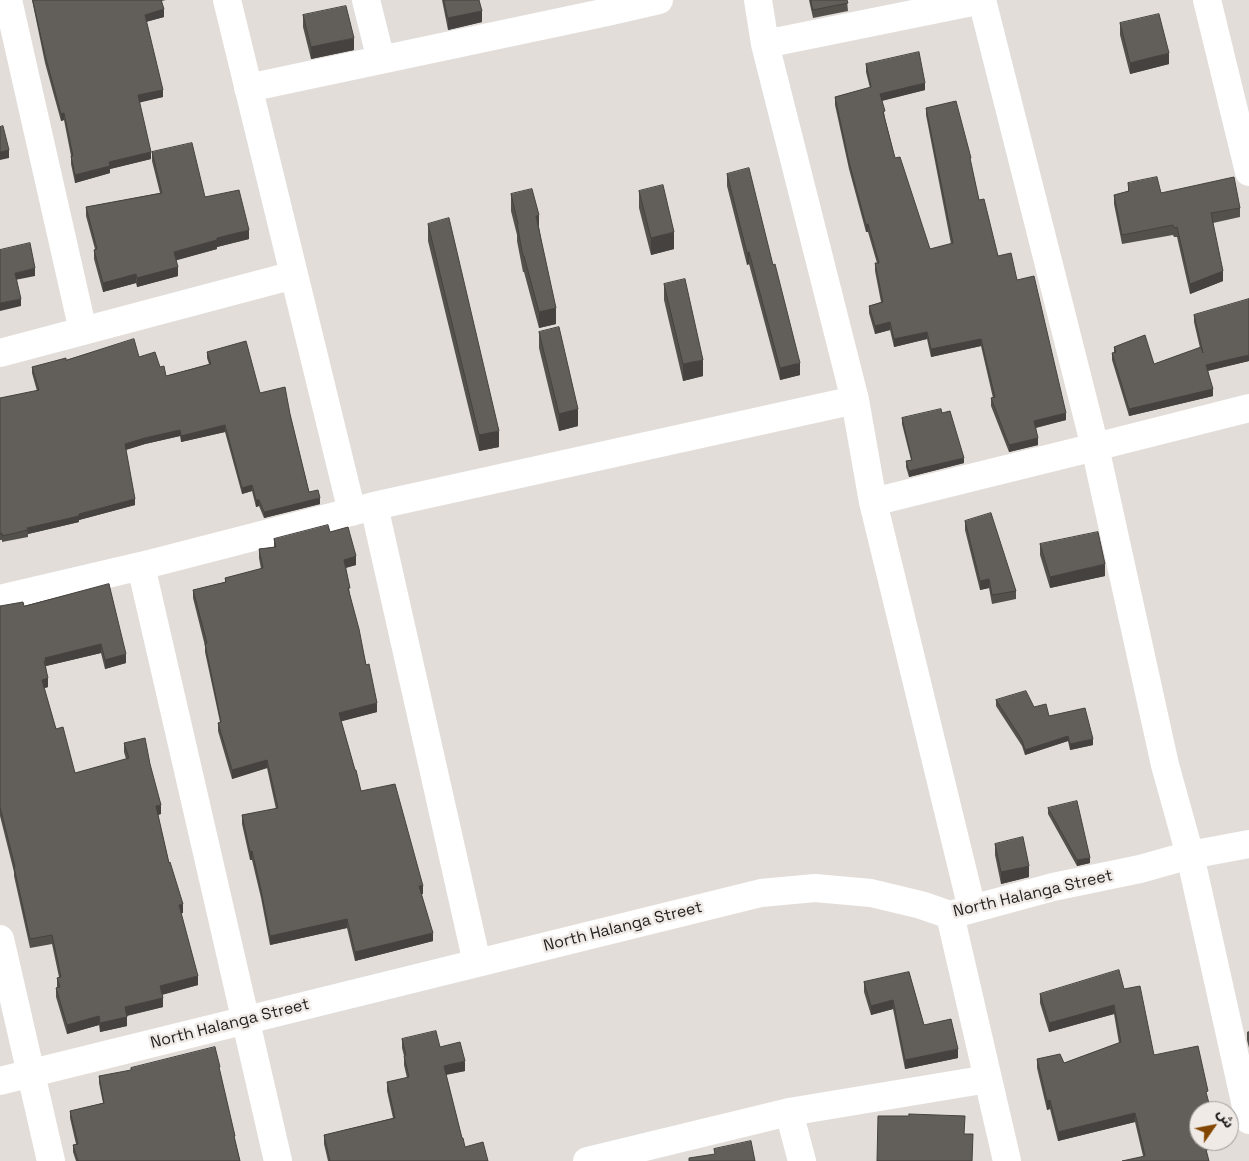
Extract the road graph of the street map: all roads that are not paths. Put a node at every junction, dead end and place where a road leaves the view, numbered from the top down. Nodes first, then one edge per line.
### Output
1 (8, 0) edge
2 (227, 0) edge
3 (366, 0) edge
4 (659, 0) edge
5 (758, 0) edge
6 (982, 0) edge
7 (1207, 0) edge
8 (606, 6) edge
9 (765, 44) junction
10 (381, 60) junction
11 (248, 88) junction
12 (1249, 172) edge
13 (294, 275) junction
14 (84, 331) junction
15 (0, 353) edge
16 (854, 400) junction
17 (1249, 408) edge
18 (1096, 447) junction
19 (873, 502) junction
20 (363, 509) junction
21 (141, 566) junction
22 (0, 599) edge
23 (1249, 844) edge
24 (1190, 855) junction
25 (961, 912) junction
26 (0, 939) edge
27 (477, 964) junction
28 (245, 1021) junction
29 (30, 1073) junction
30 (988, 1079) junction
31 (0, 1080) edge
32 (789, 1112) junction
33 (1249, 1120) edge
34 (51, 1161) edge
35 (278, 1161) edge
36 (587, 1161) edge
37 (802, 1161) edge
38 (1008, 1161) edge

1 - 14 street
2 - 11 street
3 - 10 street
4 - 8 street
5 - 9 street
6 - 9 street
6 - 18 street
7 - 12 street
8 - 10 street
9 - 16 street
10 - 11 street
11 - 13 street
13 - 14 street
13 - 20 street
14 - 15 street
16 - 19 street
16 - 20 street
17 - 18 street
18 - 19 street
18 - 24 street
19 - 25 street
20 - 21 street
20 - 27 street
21 - 22 street
21 - 28 street
23 - 24 street, North Halanga Street
24 - 25 street, North Halanga Street
24 - 33 street
25 - 27 street, North Halanga Street
25 - 30 street
26 - 29 street
27 - 28 street, North Halanga Street
28 - 29 street, North Halanga Street
28 - 35 street
29 - 31 street, North Halanga Street
29 - 34 street
30 - 32 street
30 - 38 street
32 - 36 street
32 - 37 street

